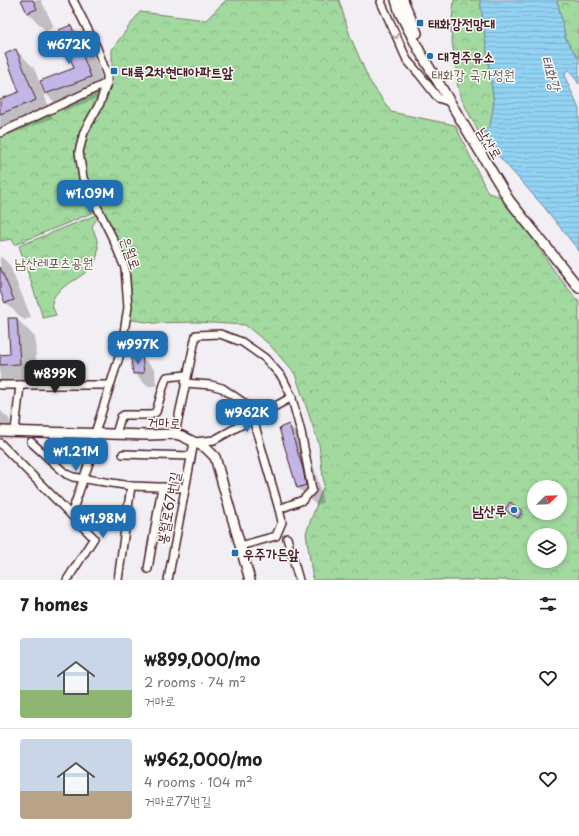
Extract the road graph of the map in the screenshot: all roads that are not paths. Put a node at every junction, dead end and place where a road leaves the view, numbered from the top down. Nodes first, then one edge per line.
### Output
1 (73, 0) edge
2 (382, 0) edge
3 (396, 0) edge
4 (402, 0) edge
5 (107, 84) junction
6 (450, 102) junction
7 (0, 133) edge
8 (579, 282) edge
9 (579, 288) edge
10 (187, 375) junction
11 (185, 383) junction
12 (0, 385) edge
13 (20, 385) junction
14 (110, 385) junction
15 (292, 397) junction
16 (253, 419) junction
17 (0, 431) edge
18 (15, 431) junction
19 (95, 433) junction
20 (116, 434) junction
21 (174, 434) junction
22 (31, 442) dead end
23 (194, 442) junction
24 (0, 443) edge
25 (123, 454) dead end
26 (191, 456) junction
27 (84, 479) junction
28 (132, 486) junction
29 (162, 487) junction
30 (185, 488) junction
31 (279, 510) junction
32 (71, 515) junction
33 (287, 538) dead end
34 (240, 546) junction
35 (148, 569) dead end
36 (67, 580) edge
37 (118, 580) edge
38 (168, 580) edge
39 (250, 580) edge
40 (299, 580) edge

1 - 5 street
2 -> 6 street
3 - 6 main road, 남산로
4 - 8 main road, 남산로
5 - 7 street
5 - 14 street, 은월로
6 - 9 main road, 남산로
10 - 11 street
10 - 15 street
10 - 20 street
11 - 16 street
11 - 21 street
12 - 13 street
13 - 14 street
13 - 18 street
14 - 19 street, 은월로
15 - 16 street
15 - 31 street
16 - 23 street
16 - 31 street
17 - 18 main road, 거마로
18 - 19 main road, 거마로
19 - 20 main road, 거마로
19 - 27 street, 은월로
20 - 21 main road, 거마로
21 - 23 main road, 거마로
22 - 27 street
23 - 26 street, 봉월로67번길
23 - 34 main road, 거마로
24 - 32 street
25 - 26 street
26 - 30 street, 봉월로67번길
27 - 28 street
27 - 32 street, 은월로
28 - 29 street
28 - 37 street
29 - 30 street
29 - 35 street
30 - 38 street, 봉월로67번길
31 - 34 street
32 - 36 street
33 - 40 street
34 - 39 main road, 거마로

